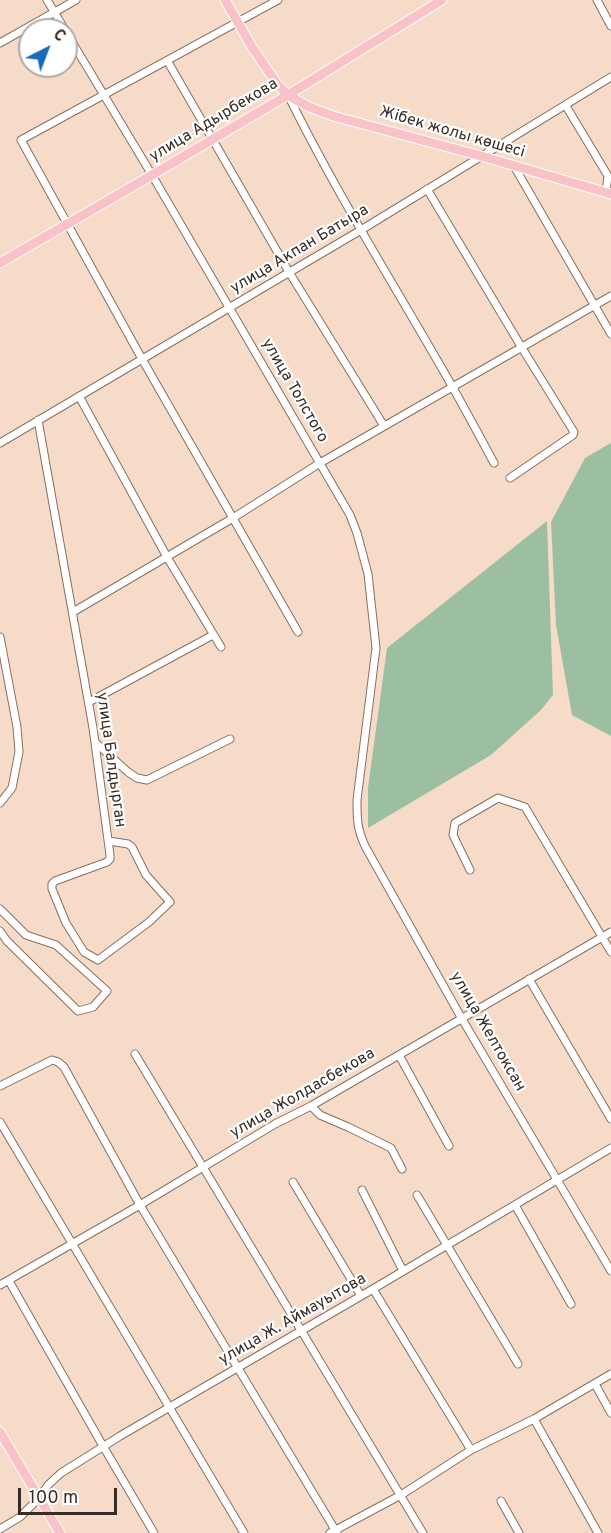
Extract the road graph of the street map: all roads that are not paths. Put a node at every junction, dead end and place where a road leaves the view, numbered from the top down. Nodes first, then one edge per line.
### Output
1 (47, 0) edge
2 (76, 0) edge
3 (225, 0) edge
4 (278, 0) edge
5 (442, 0) edge
6 (597, 0) edge
7 (54, 12) junction
8 (57, 18) edge
9 (238, 22) junction
10 (611, 26) edge
11 (0, 43) edge
12 (78, 52) edge
13 (168, 62) junction
14 (611, 78) edge
15 (104, 95) junction
16 (288, 95) junction
17 (566, 106) junction
18 (213, 139) junction
19 (481, 156) junction
20 (513, 166) junction
21 (152, 175) junction
22 (427, 189) junction
23 (608, 193) edge
24 (67, 225) junction
25 (361, 230) junction
26 (0, 263) edge
27 (289, 272) junction
28 (611, 296) edge
29 (594, 306) junction
30 (230, 307) junction
31 (611, 334) edge
32 (522, 348) junction
33 (142, 359) junction
34 (452, 386) junction
35 (79, 396) junction
36 (38, 420) junction
37 (384, 426) junction
38 (0, 443) edge
39 (320, 463) junction
40 (494, 463) dead end
41 (510, 478) dead end
42 (233, 518) junction
43 (167, 556) junction
44 (73, 612) junction
45 (298, 632) dead end
46 (213, 635) junction
47 (0, 638) edge
48 (220, 647) dead end
49 (89, 702) junction
50 (230, 739) dead end
51 (95, 743) junction
52 (357, 800) joint
53 (0, 803) edge
54 (109, 841) junction
55 (470, 870) dead end
56 (0, 909) edge
57 (0, 931) edge
58 (611, 932) edge
59 (603, 937) junction
60 (611, 952) edge
61 (529, 979) junction
62 (462, 1018) junction
63 (135, 1054) dead end
64 (399, 1055) junction
65 (0, 1086) edge
66 (311, 1106) junction
67 (611, 1119) edge
68 (0, 1122) edge
69 (449, 1146) dead end
70 (611, 1148) edge
71 (203, 1168) junction
72 (402, 1169) dead end
73 (557, 1180) junction
74 (293, 1182) dead end
75 (362, 1191) dead end
76 (417, 1195) dead end
77 (140, 1205) junction
78 (515, 1205) junction
79 (73, 1244) junction
80 (447, 1245) junction
81 (610, 1268) edge
82 (403, 1271) junction
83 (9, 1281) junction
84 (0, 1285) edge
85 (373, 1289) junction
86 (362, 1296) junction
87 (571, 1304) dead end
88 (302, 1330) junction
89 (518, 1364) dead end
90 (237, 1367) junction
91 (611, 1374) edge
92 (595, 1384) junction
93 (169, 1408) junction
94 (611, 1413) edge
95 (534, 1419) junction
96 (0, 1432) edge
97 (0, 1441) edge
98 (103, 1446) junction
99 (471, 1450) junction
100 (400, 1495) junction
101 (37, 1500) junction
102 (501, 1502) dead end
103 (0, 1529) edge
104 (334, 1532) edge
105 (54, 1533) edge
106 (60, 1533) edge
107 (154, 1533) edge
108 (244, 1533) edge
109 (423, 1533) edge
110 (519, 1533) edge
111 (598, 1533) edge

1 - 7 street, улица Толстого
2 - 7 street
3 - 9 main road
4 - 9 street
5 - 16 main road, улица Адырбекова
6 - 10 street
7 - 8 street, улица Толстого
7 - 11 street
9 - 13 street
9 - 16 main road
12 - 15 street, улица Толстого
13 - 15 street
13 - 18 street
14 - 17 street, улица Акпан Батыра
15 - 21 street, улица Толстого
15 - 24 street
16 - 18 main road, улица Адырбекова
16 - 19 main road, Жібек жолы көшесі
16 - 25 street
17 - 19 street, улица Акпан Батыра
17 - 23 street
18 - 21 main road, улица Адырбекова
18 - 27 street
19 - 20 main road, Жібек жолы көшесі
19 - 22 street, улица Акпан Батыра
20 - 23 main road, Жібек жолы көшесі
20 - 29 street
21 - 24 main road, улица Адырбекова
21 - 30 street, улица Толстого
22 - 25 street, улица Акпан Батыра
22 - 32 street
24 - 26 main road, улица Адырбекова
24 - 33 street
25 - 27 street, улица Акпан Батыра
25 - 34 street
27 - 30 street, улица Акпан Батыра
27 - 37 street
28 - 29 street
29 - 31 street
29 - 32 street
30 - 33 street, улица Акпан Батыра
30 - 39 street, улица Толстого
32 - 34 street
32 - 41 street
33 - 35 street, улица Акпан Батыра
33 - 42 street
34 - 37 street
34 - 40 street
35 - 36 street, улица Акпан Батыра
35 - 43 street
36 - 38 street, улица Акпан Батыра
36 - 44 street, улица Балдырган
37 - 39 street
39 - 42 street
39 - 52 street, улица Толстого
42 - 43 street
42 - 45 street
43 - 44 street
43 - 46 street
44 - 49 street, улица Балдырган
46 - 48 street
46 - 49 street
47 - 53 street
49 - 51 street, улица Балдырган
50 - 51 street
51 - 54 street, улица Балдырган
52 - 62 street, улица Желтоксан
54 - 54 street, улица Балдырган
55 - 59 street
56 - 57 street
58 - 59 street, улица Жолдасбекова
59 - 60 street
59 - 61 street, улица Жолдасбекова
61 - 62 street, улица Жолдасбекова
61 - 67 street
62 - 64 street, улица Жолдасбекова
62 - 73 street, улица Желтоксан
63 - 71 street
64 - 66 street, улица Жолдасбекова
64 - 69 street
65 - 77 street
66 - 71 street, улица Жолдасбекова
66 - 72 street
68 - 79 street
70 - 73 street, улица Ж. Аймауытова
71 - 77 street, улица Жолдасбекова
71 - 88 street
73 - 78 street, улица Ж. Аймауытова
73 - 81 street, улица Желтоксан
74 - 86 street
75 - 82 street
76 - 80 street
77 - 79 street, улица Жолдасбекова
77 - 90 street
78 - 80 street, улица Ж. Аймауытова
78 - 87 street
79 - 83 street, улица Жолдасбекова
79 - 93 street
80 - 82 street, улица Ж. Аймауытова
80 - 89 street
82 - 85 street, улица Ж. Аймауытова
83 - 84 street, улица Жолдасбекова
83 - 98 street
85 - 86 street, улица Ж. Аймауытова
85 - 99 street
86 - 88 street, улица Ж. Аймауытова
88 - 90 street, улица Ж. Аймауытова
88 - 100 street
90 - 93 street, улица Ж. Аймауытова
90 - 104 street
91 - 92 street
92 - 94 street
92 - 95 street
93 - 98 street, улица Ж. Аймауытова
93 - 108 street
95 - 99 street
95 - 111 street
96 - 101 main road
97 - 101 main road
98 - 101 street, улица Ж. Аймауытова
98 - 107 street
99 - 100 street
100 - 104 street
100 - 109 street
101 - 103 street, улица Ж. Аймауытова
101 - 105 main road
101 - 106 main road
102 - 110 street

